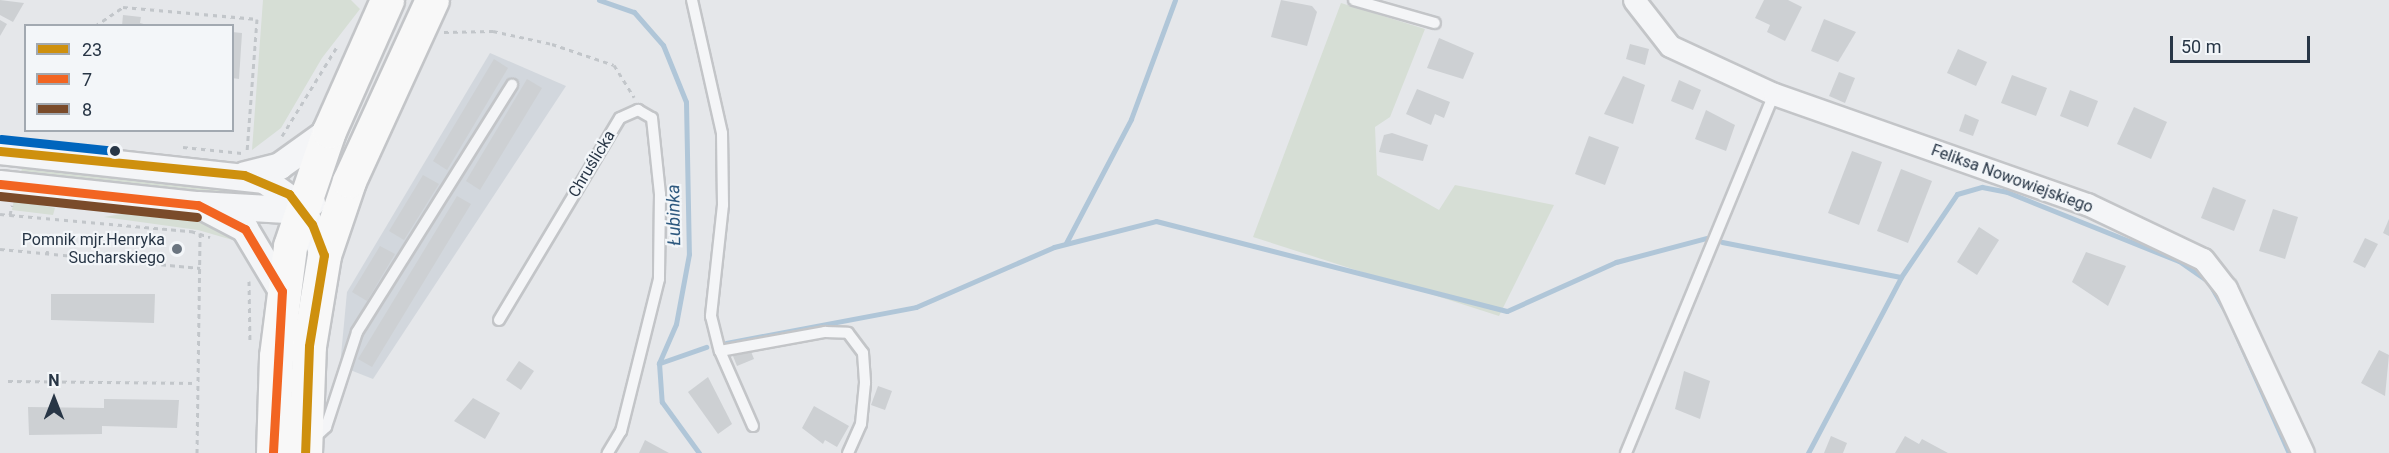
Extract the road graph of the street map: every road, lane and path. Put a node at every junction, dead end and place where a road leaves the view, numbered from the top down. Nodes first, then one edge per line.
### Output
1 (692, 0) edge
2 (1354, 0) edge
3 (1634, 0) edge
4 (385, 4) edge
5 (431, 19) edge
6 (1435, 23) dead end
7 (98, 24) edge
8 (341, 42) dead end
9 (512, 86) dead end
10 (1774, 94) junction
11 (638, 110) junction
12 (328, 132) junction
13 (277, 142) dead end
14 (0, 151) edge
15 (246, 164) junction
16 (349, 181) junction
17 (0, 184) edge
18 (198, 205) junction
19 (302, 207) junction
20 (10, 215) dead end
21 (200, 233) junction
22 (220, 241) dead end
23 (45, 242) dead end
24 (0, 249) edge
25 (48, 254) junction
26 (324, 255) junction
27 (200, 268) junction
28 (249, 277) dead end
29 (282, 291) junction
30 (499, 320) dead end
31 (720, 351) junction
32 (250, 352) dead end
33 (8, 381) dead end
34 (197, 382) junction
35 (753, 426) dead end
36 (306, 447) edge
37 (197, 453) edge
38 (273, 453) edge
39 (608, 453) edge
40 (848, 453) edge
41 (1626, 453) edge
42 (2303, 453) edge

1 - 31 lane
2 - 6 lane
3 - 10 street, Feliksa Nowowiejskiego
4 - 12 main road
5 - 11 path
5 - 16 main road
7 - 15 path
8 - 13 path
9 - 36 lane
10 - 41 lane
10 - 42 street, Feliksa Nowowiejskiego
11 - 30 lane, Chruślicka
11 - 39 lane
12 - 15 street
12 - 19 main road
14 - 15 street
15 - 19 street
16 - 19 street
16 - 26 main road
17 - 18 street
18 - 19 street
18 - 29 street
19 - 26 street
19 - 29 main road
20 - 21 path
21 - 22 path
21 - 27 path
23 - 25 path
24 - 25 path
25 - 27 path
26 - 36 main road
27 - 34 path
28 - 32 path
29 - 38 main road
31 - 35 lane
31 - 40 lane
33 - 34 path
34 - 37 path

